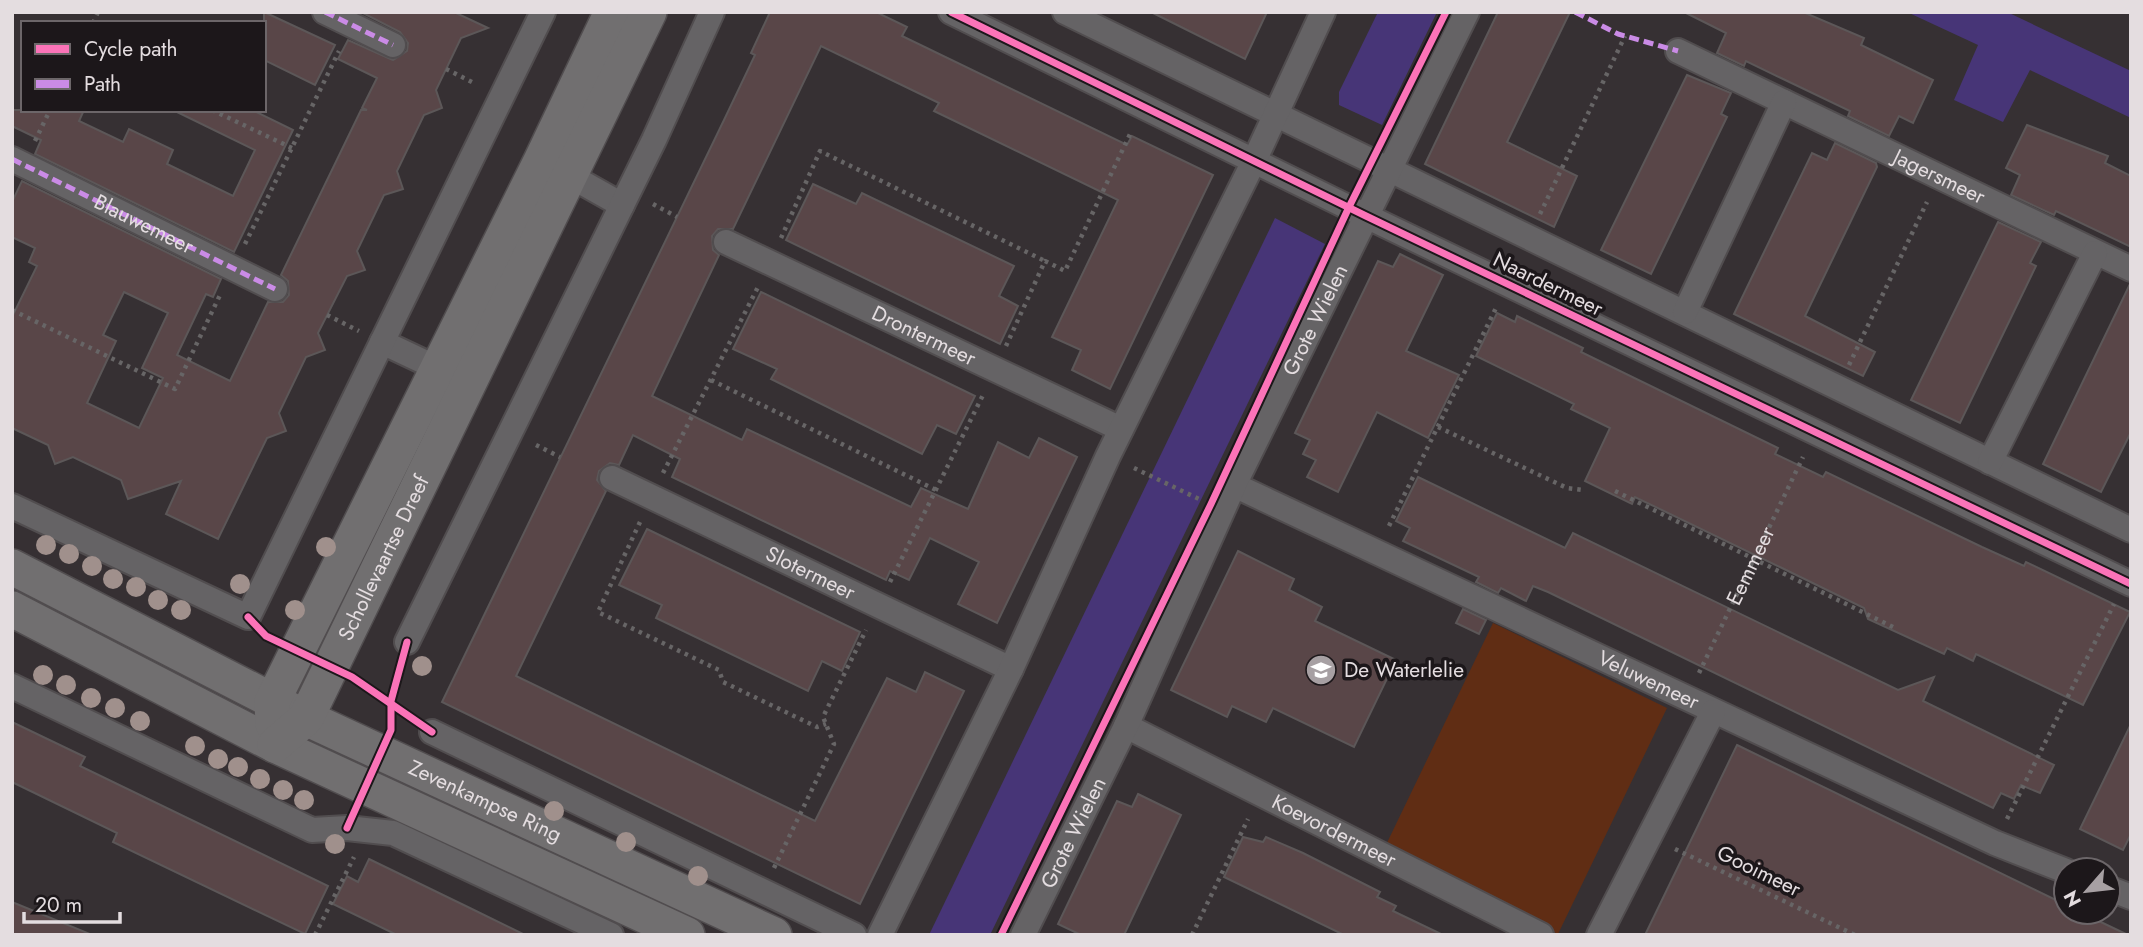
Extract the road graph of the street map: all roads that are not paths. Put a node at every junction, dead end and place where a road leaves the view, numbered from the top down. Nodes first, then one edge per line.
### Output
1 (324, 12) edge
2 (543, 12) edge
3 (612, 12) edge
4 (649, 12) edge
5 (712, 12) edge
6 (951, 12) edge
7 (1065, 12) edge
8 (1323, 12) edge
9 (1467, 12) edge
10 (393, 45) dead end
11 (1678, 51) dead end
12 (1784, 102) junction
13 (1277, 114) junction
14 (12, 159) edge
15 (1255, 159) junction
16 (555, 168) junction
17 (1390, 169) junction
18 (622, 205) junction
19 (1366, 216) junction
20 (726, 242) dead end
21 (2095, 253) junction
22 (2131, 269) edge
23 (275, 289) dead end
24 (1685, 312) junction
25 (382, 342) junction
26 (439, 369) junction
27 (1121, 429) junction
28 (1990, 462) junction
29 (612, 478) dead end
30 (1234, 485) junction
31 (12, 506) edge
32 (2131, 530) edge
33 (12, 567) edge
34 (2128, 583) edge
35 (12, 609) edge
36 (407, 642) dead end
37 (1011, 669) junction
38 (12, 686) edge
39 (272, 702) junction
40 (1713, 712) junction
41 (306, 718) junction
42 (1126, 726) junction
43 (432, 732) dead end
44 (275, 745) junction
45 (2052, 865) edge
46 (611, 935) edge
47 (687, 935) edge
48 (774, 935) edge
49 (854, 935) edge
50 (880, 935) edge
51 (1023, 935) edge
52 (1541, 935) edge
53 (1599, 935) edge

1 - 10 street
2 - 25 street
3 - 16 street, Schollevaartse Dreef
4 - 16 street, Schollevaartse Dreef
5 - 18 street
6 - 15 street, Naardermeer
7 - 13 street
8 - 13 street
9 - 17 street, Grote Wielen
11 - 12 street, Jagersmeer
12 - 21 street, Jagersmeer
12 - 24 street
13 - 15 street
13 - 17 street
14 - 23 street, Blauwemeer
15 - 19 street, Naardermeer
15 - 27 street
16 - 18 street
16 - 26 street, Schollevaartse Dreef
16 - 41 street, Schollevaartse Dreef
17 - 19 street, Grote Wielen
17 - 24 street
18 - 36 street
19 - 30 street, Grote Wielen
19 - 34 street, Naardermeer
20 - 27 street, Drontermeer
21 - 22 street, Jagersmeer
21 - 28 street
24 - 28 street
25 - 26 street
25 - 31 street
26 - 39 street, Schollevaartse Dreef
27 - 37 street
28 - 32 street
29 - 37 street, Slotermeer
30 - 40 street, Veluwemeer
30 - 42 street, Grote Wielen
33 - 39 street, Zevenkampse Ring
35 - 44 street, Zevenkampse Ring
37 - 50 street
38 - 46 street
39 - 41 street, Zevenkampse Ring
39 - 44 street
40 - 45 street, Veluwemeer
40 - 53 street
41 - 44 street, Schollevaartse Dreef
41 - 48 street, Zevenkampse Ring
42 - 51 street, Grote Wielen
42 - 52 street, Koevordermeer
43 - 49 street, Zevenkampse Ring
44 - 47 street, Zevenkampse Ring

